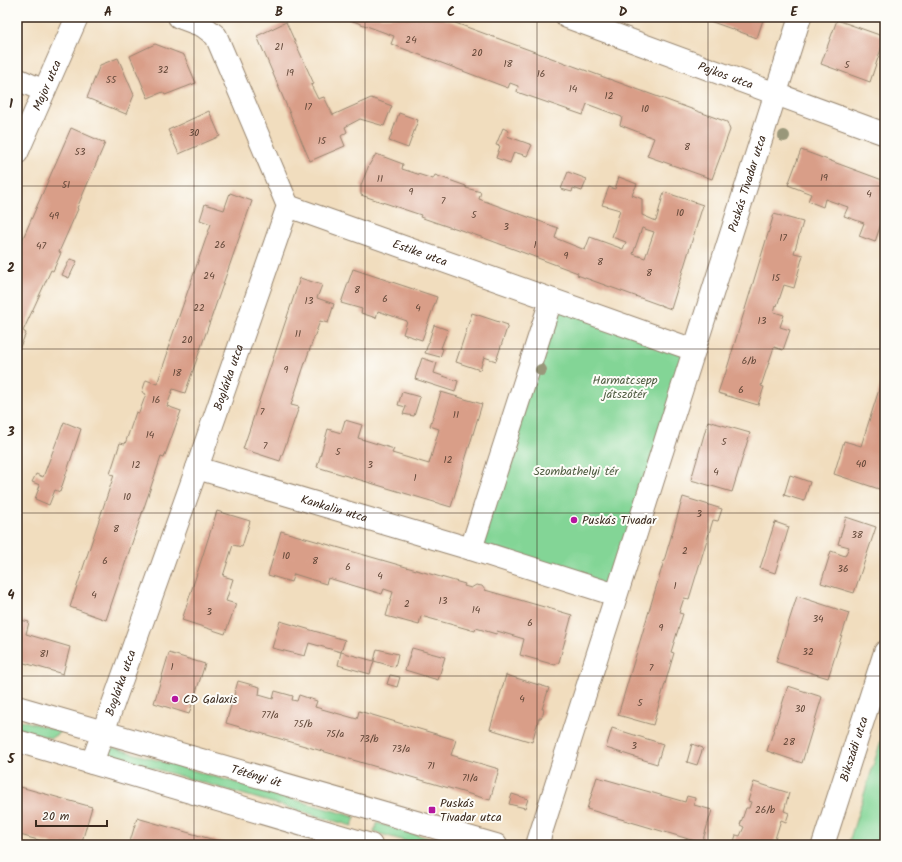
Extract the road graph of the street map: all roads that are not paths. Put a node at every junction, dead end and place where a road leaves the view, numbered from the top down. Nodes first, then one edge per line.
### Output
1 (77, 17) edge
2 (179, 17) edge
3 (567, 17) edge
4 (800, 17) edge
5 (17, 79) edge
6 (44, 91) junction
7 (775, 94) junction
8 (885, 134) edge
9 (17, 153) edge
10 (288, 206) junction
11 (551, 300) junction
12 (694, 350) junction
13 (198, 468) junction
14 (471, 549) junction
15 (616, 596) junction
16 (885, 652) edge
17 (17, 707) edge
18 (103, 731) junction
19 (17, 741) edge
20 (92, 763) junction
21 (333, 840) edge
22 (371, 845) edge
23 (496, 845) edge
24 (537, 845) edge
25 (823, 845) edge

1 - 6 street, Major utca
2 - 10 street
3 - 7 street, Pajkos utca
4 - 7 street, Puskás Tivadar utca
5 - 6 street
6 - 9 street, Major utca
7 - 8 street, Pajkos utca
7 - 12 street, Puskás Tivadar utca
10 - 11 street, Estike utca
10 - 13 street, Boglárka utca
11 - 12 street
11 - 14 street
12 - 15 street
13 - 14 street, Kankalin utca
13 - 18 street, Boglárka utca
14 - 15 street
15 - 24 street
16 - 25 street, Bikszádi utca
17 - 18 street, Tétényi út
18 - 20 street, Boglárka utca
18 - 23 street, Tétényi út
19 - 20 street
20 - 21 street
21 - 22 street

